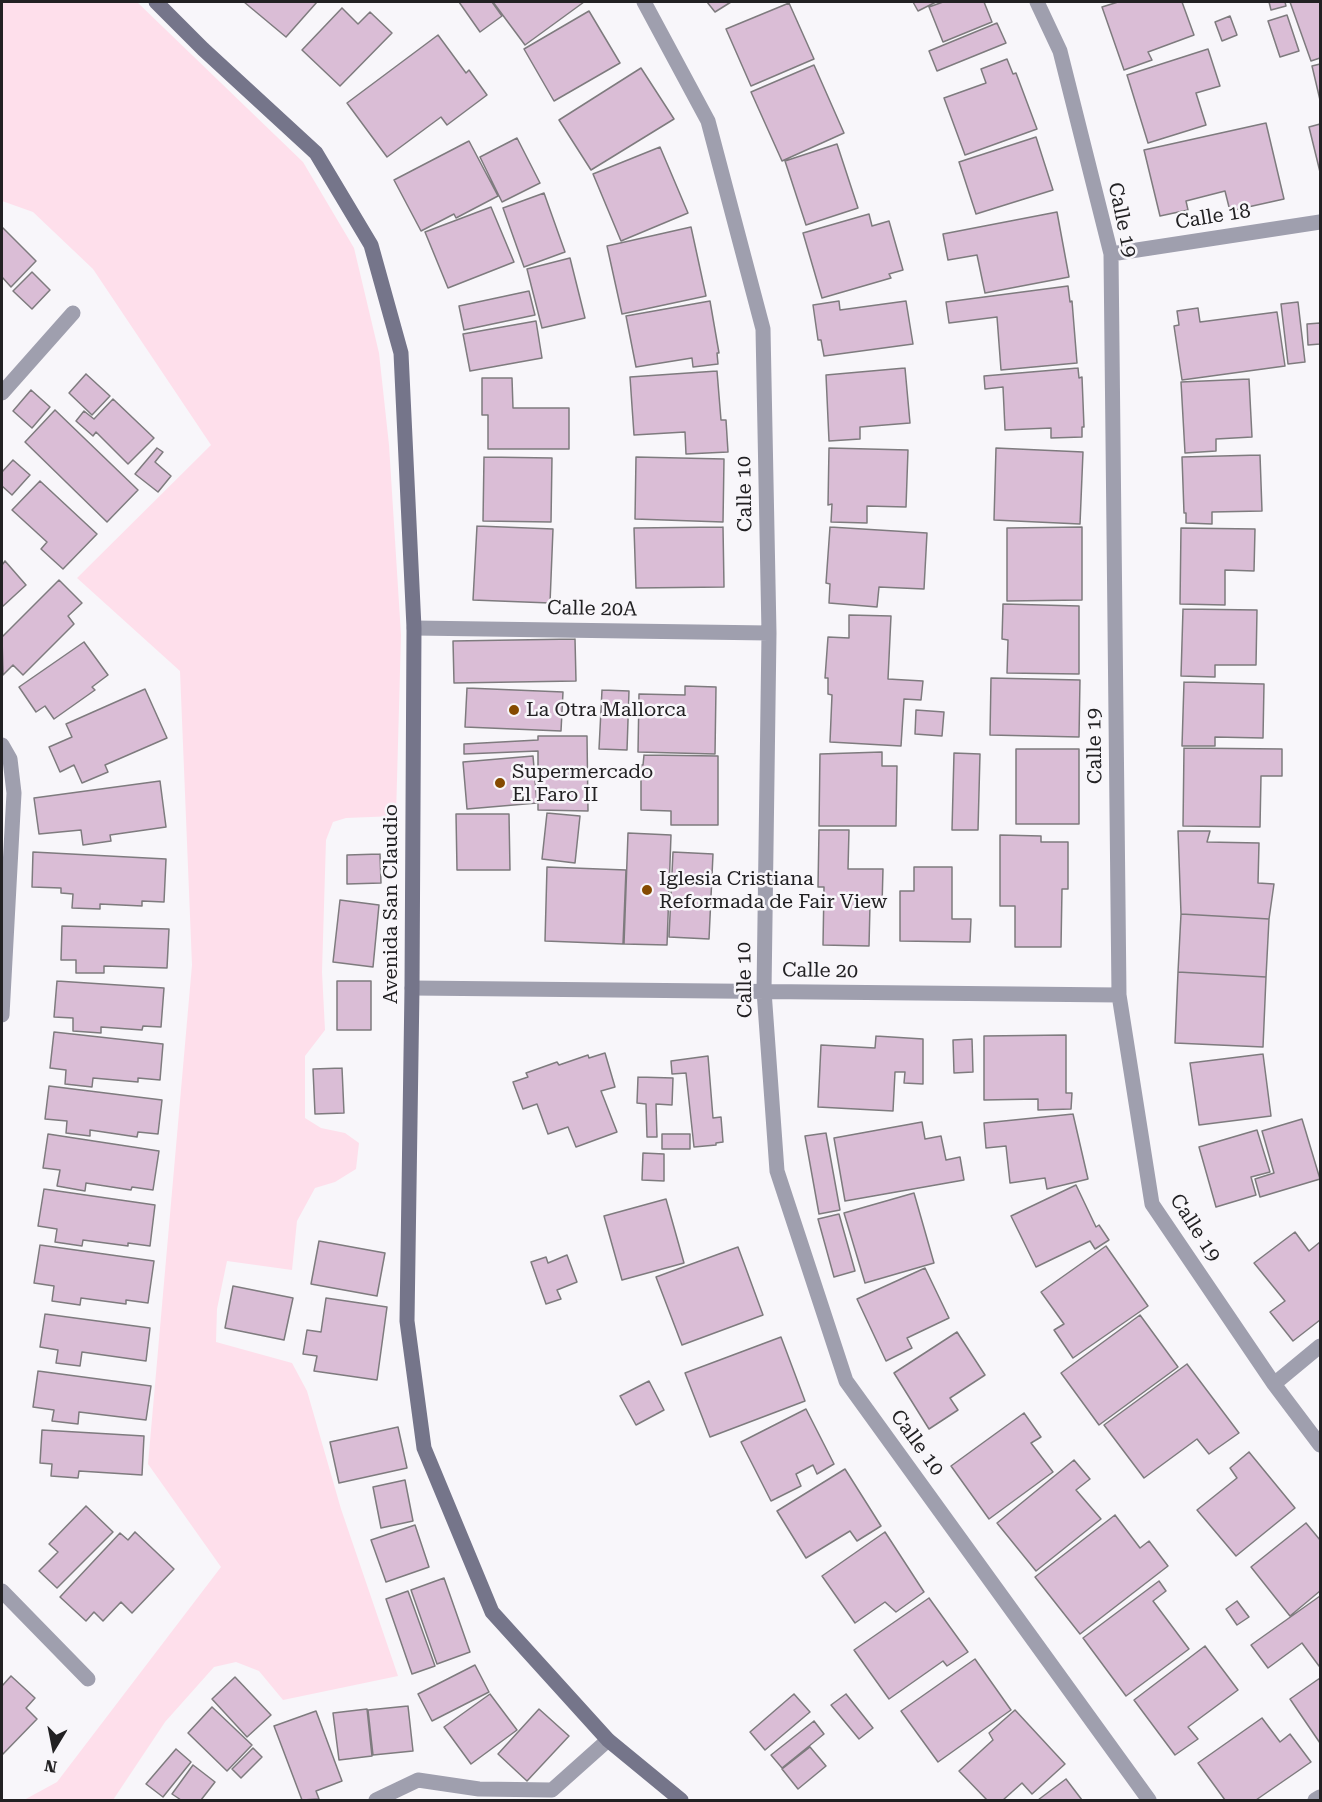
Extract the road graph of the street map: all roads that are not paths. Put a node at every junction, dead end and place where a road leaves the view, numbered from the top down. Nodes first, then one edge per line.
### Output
1 (156, 2) edge
2 (644, 2) edge
3 (1037, 2) edge
4 (1320, 222) edge
5 (1111, 254) junction
6 (73, 313) dead end
7 (2, 393) edge
8 (414, 628) junction
9 (769, 633) junction
10 (2, 745) edge
11 (412, 988) junction
12 (764, 991) junction
13 (1119, 995) junction
14 (2, 1015) edge
15 (1320, 1346) edge
16 (1274, 1384) junction
17 (1320, 1445) edge
18 (2, 1591) edge
19 (88, 1679) dead end
20 (608, 1740) junction
21 (1320, 1797) edge
22 (376, 1800) edge
23 (681, 1800) edge
24 (1149, 1800) edge
25 (1316, 1800) edge

1 - 8 street, Avenida San Claudio
2 - 9 street, Calle 10
3 - 5 street, Calle 19
4 - 5 street, Calle 18
5 - 13 street, Calle 19
6 - 7 street
8 - 9 street, Calle 20A
8 - 11 street, Avenida San Claudio
9 - 12 street, Calle 10
10 - 14 street
11 - 12 street, Calle 20
11 - 20 street, Avenida San Claudio
12 - 13 street, Calle 20
12 - 24 street, Calle 10
13 - 16 street, Calle 19
15 - 16 street
16 - 17 street, Calle 19
18 - 19 street
20 - 22 street
20 - 23 street, Avenida San Claudio
21 - 25 street

